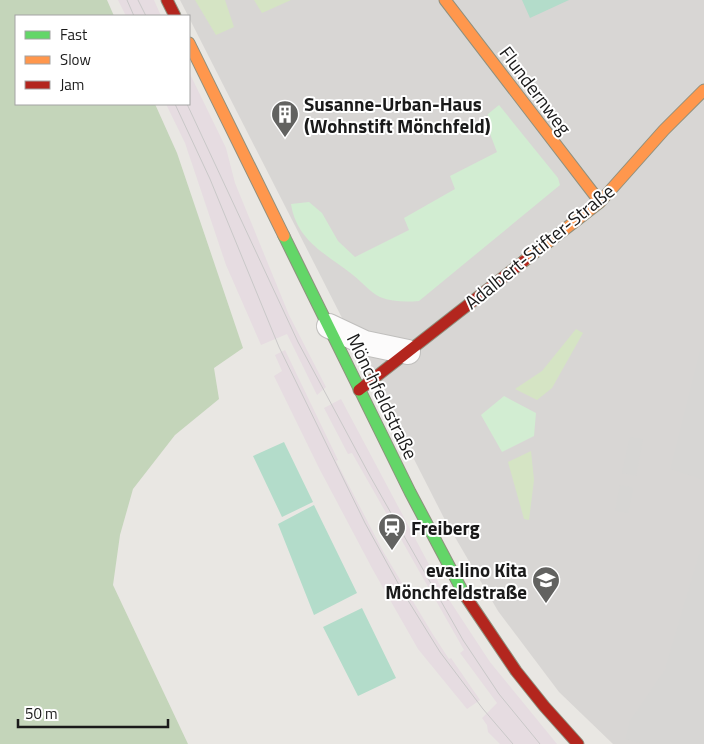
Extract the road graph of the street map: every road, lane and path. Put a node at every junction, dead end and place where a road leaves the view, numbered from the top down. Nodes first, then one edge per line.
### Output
1 (167, 0) edge
2 (445, 0) edge
3 (174, 15) edge
4 (190, 45) edge
5 (704, 90) edge
6 (600, 202) junction
7 (329, 326) junction
8 (408, 352) junction
9 (359, 390) junction
10 (578, 744) edge

1 - 3 main road
2 - 6 main road, Flundernweg
4 - 7 main road, Mönchfeldstraße
5 - 6 main road, Adalbert-Stifter-Straße
6 - 8 main road, Adalbert-Stifter-Straße
7 - 8 street
7 - 9 main road, Mönchfeldstraße
8 - 9 main road, Adalbert-Stifter-Straße
9 - 10 main road, Mönchfeldstraße

